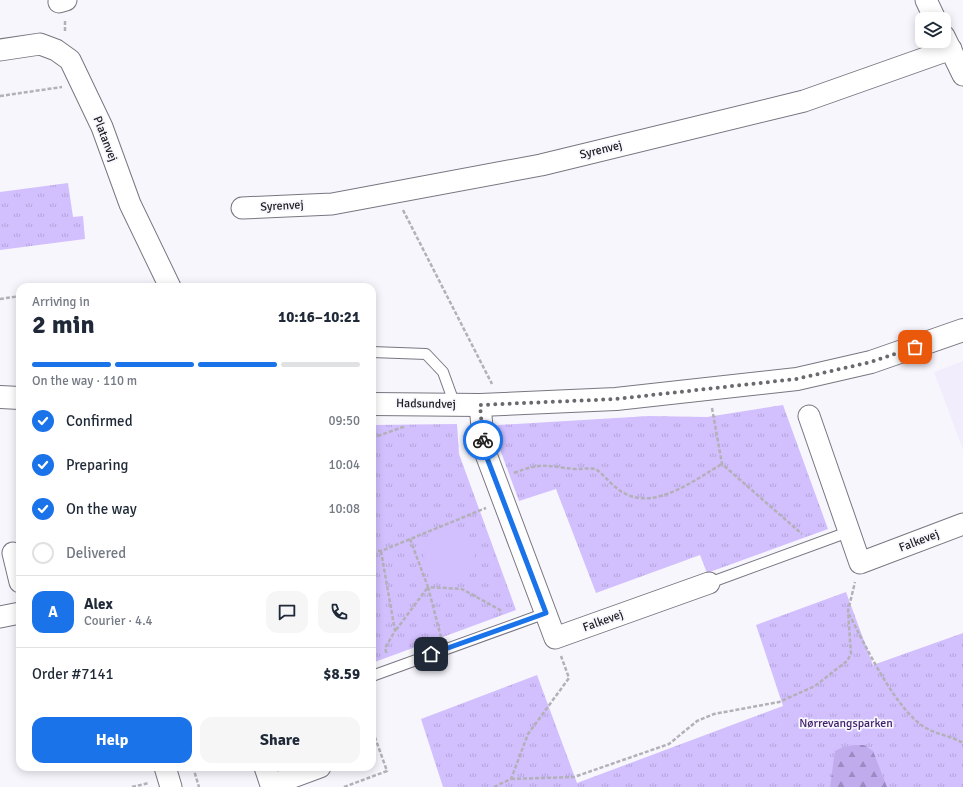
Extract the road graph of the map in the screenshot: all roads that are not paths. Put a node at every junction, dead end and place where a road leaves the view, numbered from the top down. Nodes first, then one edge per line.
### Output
1 (926, 0) edge
2 (932, 12) edge
3 (935, 48) edge
4 (950, 48) edge
5 (0, 50) edge
6 (963, 75) edge
7 (242, 208) dead end
8 (168, 283) edge
9 (963, 330) edge
10 (376, 352) edge
11 (0, 397) edge
12 (16, 398) edge
13 (376, 404) edge
14 (455, 405) junction
15 (480, 405) junction
16 (809, 416) dead end
17 (963, 524) edge
18 (851, 531) junction
19 (13, 553) dead end
20 (16, 565) edge
21 (709, 583) joint
22 (546, 613) junction
23 (16, 614) edge
24 (0, 618) edge
25 (376, 675) edge
26 (166, 771) edge
27 (266, 771) edge
28 (309, 771) edge
29 (171, 787) edge

1 - 2 street
3 - 7 street, Syrenvej
4 - 6 street
5 - 8 street, Platanvej
9 - 15 street, Hadsundvej
10 - 14 lane
11 - 12 street
13 - 14 street, Hadsundvej
14 - 15 street, Hadsundvej
15 - 22 street
16 - 18 street
17 - 18 street, Falkevej
18 - 21 lane, Falkevej
19 - 20 street
21 - 22 street, Falkevej
22 - 25 lane
23 - 24 street
26 - 29 street
27 - 28 street

